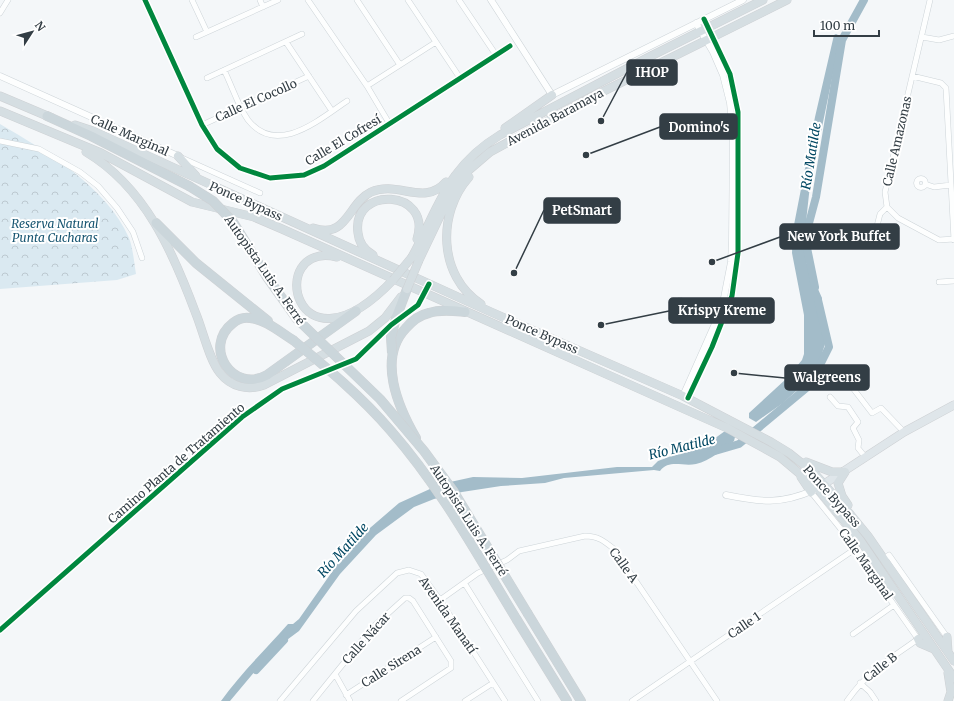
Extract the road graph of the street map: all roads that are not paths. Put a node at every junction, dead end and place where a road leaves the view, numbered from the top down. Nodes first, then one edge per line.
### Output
1 (8, 0) edge
2 (145, 0) edge
3 (192, 0) edge
4 (260, 0) edge
5 (278, 0) edge
6 (308, 0) edge
7 (357, 0) edge
8 (408, 0) edge
9 (459, 0) edge
10 (491, 0) edge
11 (743, 0) edge
12 (763, 0) edge
13 (787, 0) edge
14 (930, 0) edge
15 (263, 7) junction
16 (0, 14) edge
17 (696, 23) junction
18 (706, 23) junction
19 (700, 31) junction
20 (207, 32) junction
21 (302, 34) dead end
22 (714, 36) junction
23 (954, 36) edge
24 (196, 37) dead end
25 (922, 37) junction
26 (706, 40) junction
27 (286, 42) junction
28 (436, 42) junction
29 (510, 46) dead end
30 (496, 55) junction
31 (400, 65) junction
32 (224, 70) junction
33 (0, 76) edge
34 (309, 76) junction
35 (912, 76) junction
36 (207, 78) dead end
37 (460, 78) junction
38 (367, 86) junction
39 (552, 95) junction
40 (0, 96) edge
41 (347, 101) dead end
42 (242, 107) junction
43 (0, 111) edge
44 (332, 111) junction
45 (47, 116) junction
46 (202, 124) junction
47 (389, 124) junction
48 (67, 140) junction
49 (0, 141) edge
50 (489, 142) junction
51 (178, 156) junction
52 (478, 161) junction
53 (463, 164) junction
54 (203, 182) junction
55 (925, 184) dead end
56 (951, 185) junction
57 (260, 193) dead end
58 (887, 207) junction
59 (156, 223) junction
60 (312, 229) junction
61 (883, 234) dead end
62 (954, 240) edge
63 (415, 257) junction
64 (142, 258) dead end
65 (351, 261) junction
66 (387, 265) junction
67 (954, 281) edge
68 (939, 282) dead end
69 (429, 284) junction
70 (406, 289) junction
71 (424, 294) junction
72 (680, 300) dead end
73 (356, 311) junction
74 (466, 312) junction
75 (491, 312) junction
76 (718, 317) junction
77 (293, 340) junction
78 (392, 353) junction
79 (852, 387) dead end
80 (686, 397) junction
81 (830, 397) dead end
82 (954, 405) edge
83 (904, 432) junction
84 (424, 451) junction
85 (794, 456) junction
86 (866, 458) junction
87 (845, 472) junction
88 (825, 484) junction
89 (814, 490) junction
90 (726, 495) dead end
91 (859, 525) junction
92 (855, 549) junction
93 (884, 559) junction
94 (465, 584) junction
95 (440, 600) junction
96 (894, 605) junction
97 (0, 630) edge
98 (853, 634) dead end
99 (947, 637) joint
100 (436, 638) junction
101 (918, 639) junction
102 (934, 649) junction
103 (952, 658) edge
104 (690, 662) junction
105 (945, 664) junction
106 (335, 674) junction
107 (954, 678) edge
108 (493, 683) junction
109 (860, 683) junction
110 (346, 695) junction
111 (280, 701) edge
112 (313, 701) edge
113 (350, 701) edge
114 (401, 701) edge
115 (465, 701) edge
116 (505, 701) edge
117 (538, 701) edge
118 (567, 701) edge
119 (581, 701) edge
120 (632, 701) edge
121 (717, 701) edge
122 (847, 701) edge
123 (876, 701) edge
124 (948, 701) edge

1 - 16 street
2 - 46 street, Calle El Cofresí
3 - 20 street
4 - 15 street
5 - 15 street
6 - 38 street
7 - 31 street
8 - 28 street
9 - 30 street
10 - 39 street
11 - 18 street
12 - 18 highway, Avenida Baramaya
13 - 22 highway, Avenida Baramaya
14 - 25 street, Calle Amazonas
15 - 20 street
17 - 18 street
17 - 19 street
17 - 39 street
18 - 19 highway, Avenida Baramaya
18 - 22 street
19 - 26 street
19 - 50 highway, Avenida Baramaya
20 - 24 street
21 - 27 street
22 - 26 highway, Avenida Baramaya
22 - 80 street
23 - 25 street
25 - 35 street, Calle Amazonas
26 - 52 highway, Avenida Baramaya
26 - 76 street
27 - 32 street
27 - 34 street
28 - 31 street
28 - 37 street
29 - 30 street, Calle El Cofresí
30 - 37 street, Calle El Cofresí
31 - 38 street
32 - 36 street
32 - 42 street
33 - 51 street, Calle Marginal
34 - 42 street, Calle El Cocollo
34 - 44 street
35 - 56 street
35 - 58 street, Calle Amazonas
37 - 47 street, Calle El Cofresí
38 - 47 street
39 - 50 highway
40 - 45 highway, Ponce Bypass
41 - 44 street
42 - 44 street
42 - 46 street, Calle El Cocollo
43 - 48 highway
45 - 54 highway, Ponce Bypass
45 - 84 highway, Autopista Luis A. Ferré, bridge
46 - 47 street, Calle El Cofresí
48 - 59 highway, Avenida Baramaya
48 - 65 highway, Ponce Bypass
49 - 64 street
50 - 53 highway, Avenida Baramaya
51 - 54 highway
51 - 57 street, Calle Marginal
52 - 63 highway, Avenida Baramaya
52 - 75 highway
53 - 60 highway
53 - 63 highway, Avenida Baramaya
54 - 60 highway, Ponce Bypass
55 - 56 street
56 - 62 street
58 - 61 street
58 - 62 street
59 - 70 highway, Avenida Baramaya
59 - 77 highway, Autopista Luis A. Ferré
60 - 66 highway, Ponce Bypass
63 - 66 highway
63 - 70 highway, Avenida Baramaya, bridge
63 - 73 highway, Avenida Baramaya, bridge
65 - 71 highway, Ponce Bypass
65 - 73 highway, Avenida Baramaya
66 - 69 highway, Ponce Bypass
67 - 68 street
69 - 71 street, Camino Planta de Tratamiento
69 - 75 highway, Ponce Bypass
70 - 78 highway, bridge
71 - 74 highway, Ponce Bypass
71 - 97 street, Camino Planta de Tratamiento
72 - 76 street
73 - 77 highway
74 - 78 highway
74 - 89 highway, Ponce Bypass
75 - 80 highway, Ponce Bypass
76 - 80 street
77 - 118 highway, Autopista Luis A. Ferré, bridge
78 - 84 highway, bridge
79 - 83 street
80 - 85 highway, Ponce Bypass
81 - 86 street
82 - 83 main road
83 - 86 main road
84 - 119 highway, Autopista Luis A. Ferré, bridge
85 - 87 highway
85 - 88 highway, Ponce Bypass
86 - 87 main road
87 - 88 main road
87 - 91 highway
88 - 89 main road
88 - 91 highway, Ponce Bypass
89 - 90 street
89 - 92 street, Calle Marginal
89 - 102 highway, Ponce Bypass
91 - 93 highway, Ponce Bypass
92 - 96 street, Calle Marginal
92 - 104 street, Calle 1
93 - 99 street, Calle Marginal
93 - 103 highway, Ponce Bypass
94 - 95 street, Calle A
94 - 104 street, Calle A
94 - 117 street
95 - 108 street, Avenida Manatí
95 - 111 street, Avenida Manatí
96 - 98 street
96 - 101 street, Calle Marginal
99 - 103 highway
100 - 106 street, Calle Nácar
100 - 110 street, Calle Sirena
100 - 114 street, Calle Nácar
101 - 102 highway
101 - 109 street, Calle B
102 - 105 highway, Ponce Bypass
104 - 120 street, Calle 1
104 - 121 street, Calle A
105 - 107 highway, Ponce Bypass
105 - 124 highway
106 - 110 street
106 - 112 street, Calle Nácar
108 - 115 street
108 - 116 street, Avenida Manatí
109 - 122 street, Calle B
109 - 123 street
110 - 113 street

